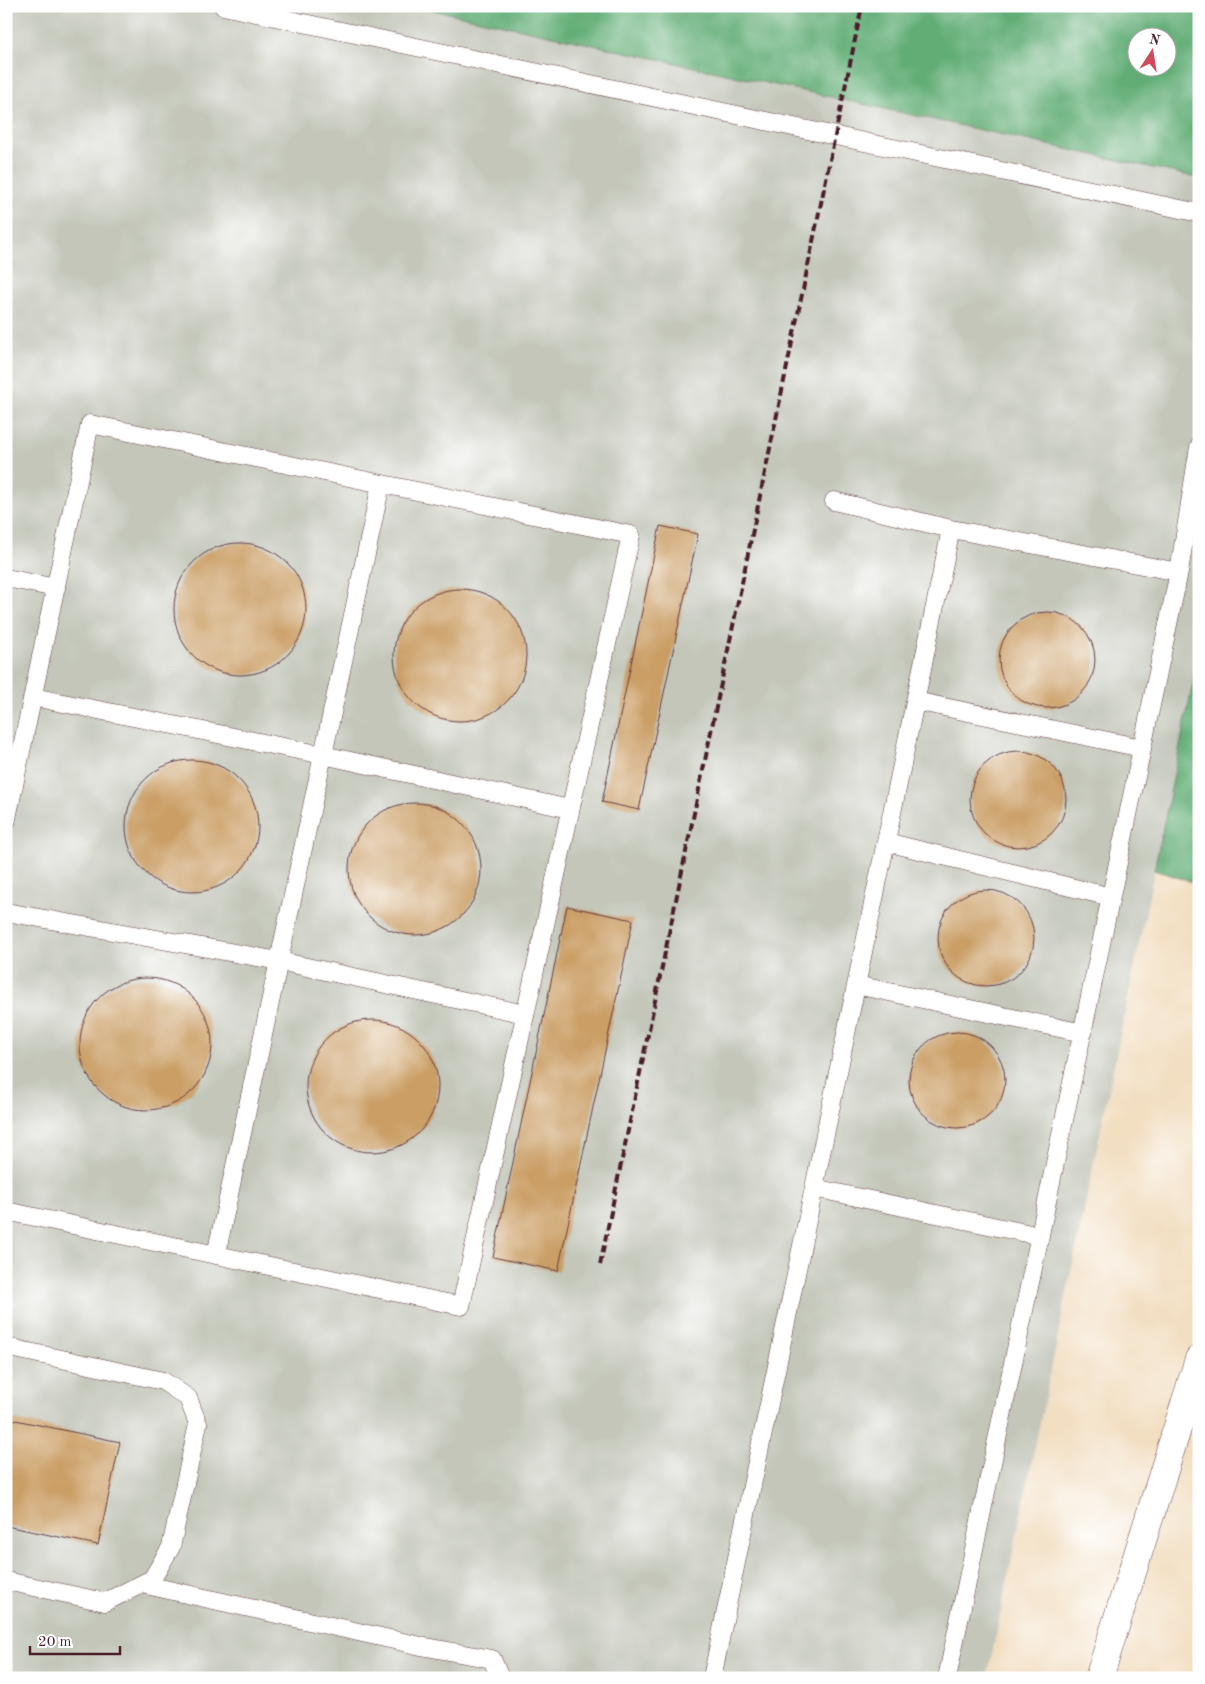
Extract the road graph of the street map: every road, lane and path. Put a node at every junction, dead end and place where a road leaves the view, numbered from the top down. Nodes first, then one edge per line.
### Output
1 (223, 6) edge
2 (1199, 213) edge
3 (1199, 447) edge
4 (381, 484) junction
5 (834, 501) dead end
6 (951, 529) junction
7 (1179, 572) junction
8 (6, 578) edge
9 (56, 588) junction
10 (33, 697) junction
11 (915, 701) junction
12 (1142, 748) junction
13 (323, 755) junction
14 (570, 810) junction
15 (6, 823) edge
16 (886, 842) junction
17 (1111, 897) junction
18 (6, 912) edge
19 (279, 961) junction
20 (856, 985) junction
21 (525, 1014) junction
22 (1083, 1033) junction
23 (814, 1188) junction
24 (6, 1211) edge
25 (1040, 1236) junction
26 (216, 1255) junction
27 (6, 1348) edge
28 (1199, 1359) edge
29 (6, 1581) edge
30 (142, 1584) junction
31 (500, 1678) edge
32 (712, 1678) edge
33 (948, 1678) edge
34 (1099, 1678) edge

1 - 2 lane
3 - 7 lane
4 - 9 lane
4 - 13 lane
4 - 14 lane
5 - 6 lane
6 - 7 lane
6 - 11 lane
7 - 12 lane
8 - 9 lane
9 - 10 lane
10 - 13 lane
10 - 15 lane
11 - 12 lane
11 - 16 lane
12 - 17 lane
13 - 14 lane
13 - 19 lane
14 - 21 lane
16 - 17 lane
16 - 20 lane
17 - 22 lane
18 - 19 lane
19 - 21 lane
19 - 26 lane
20 - 22 lane
20 - 23 lane
21 - 26 lane
22 - 25 lane
23 - 25 lane
23 - 32 lane
24 - 26 lane
25 - 33 lane
27 - 30 lane
28 - 34 street
29 - 30 lane
30 - 31 lane

